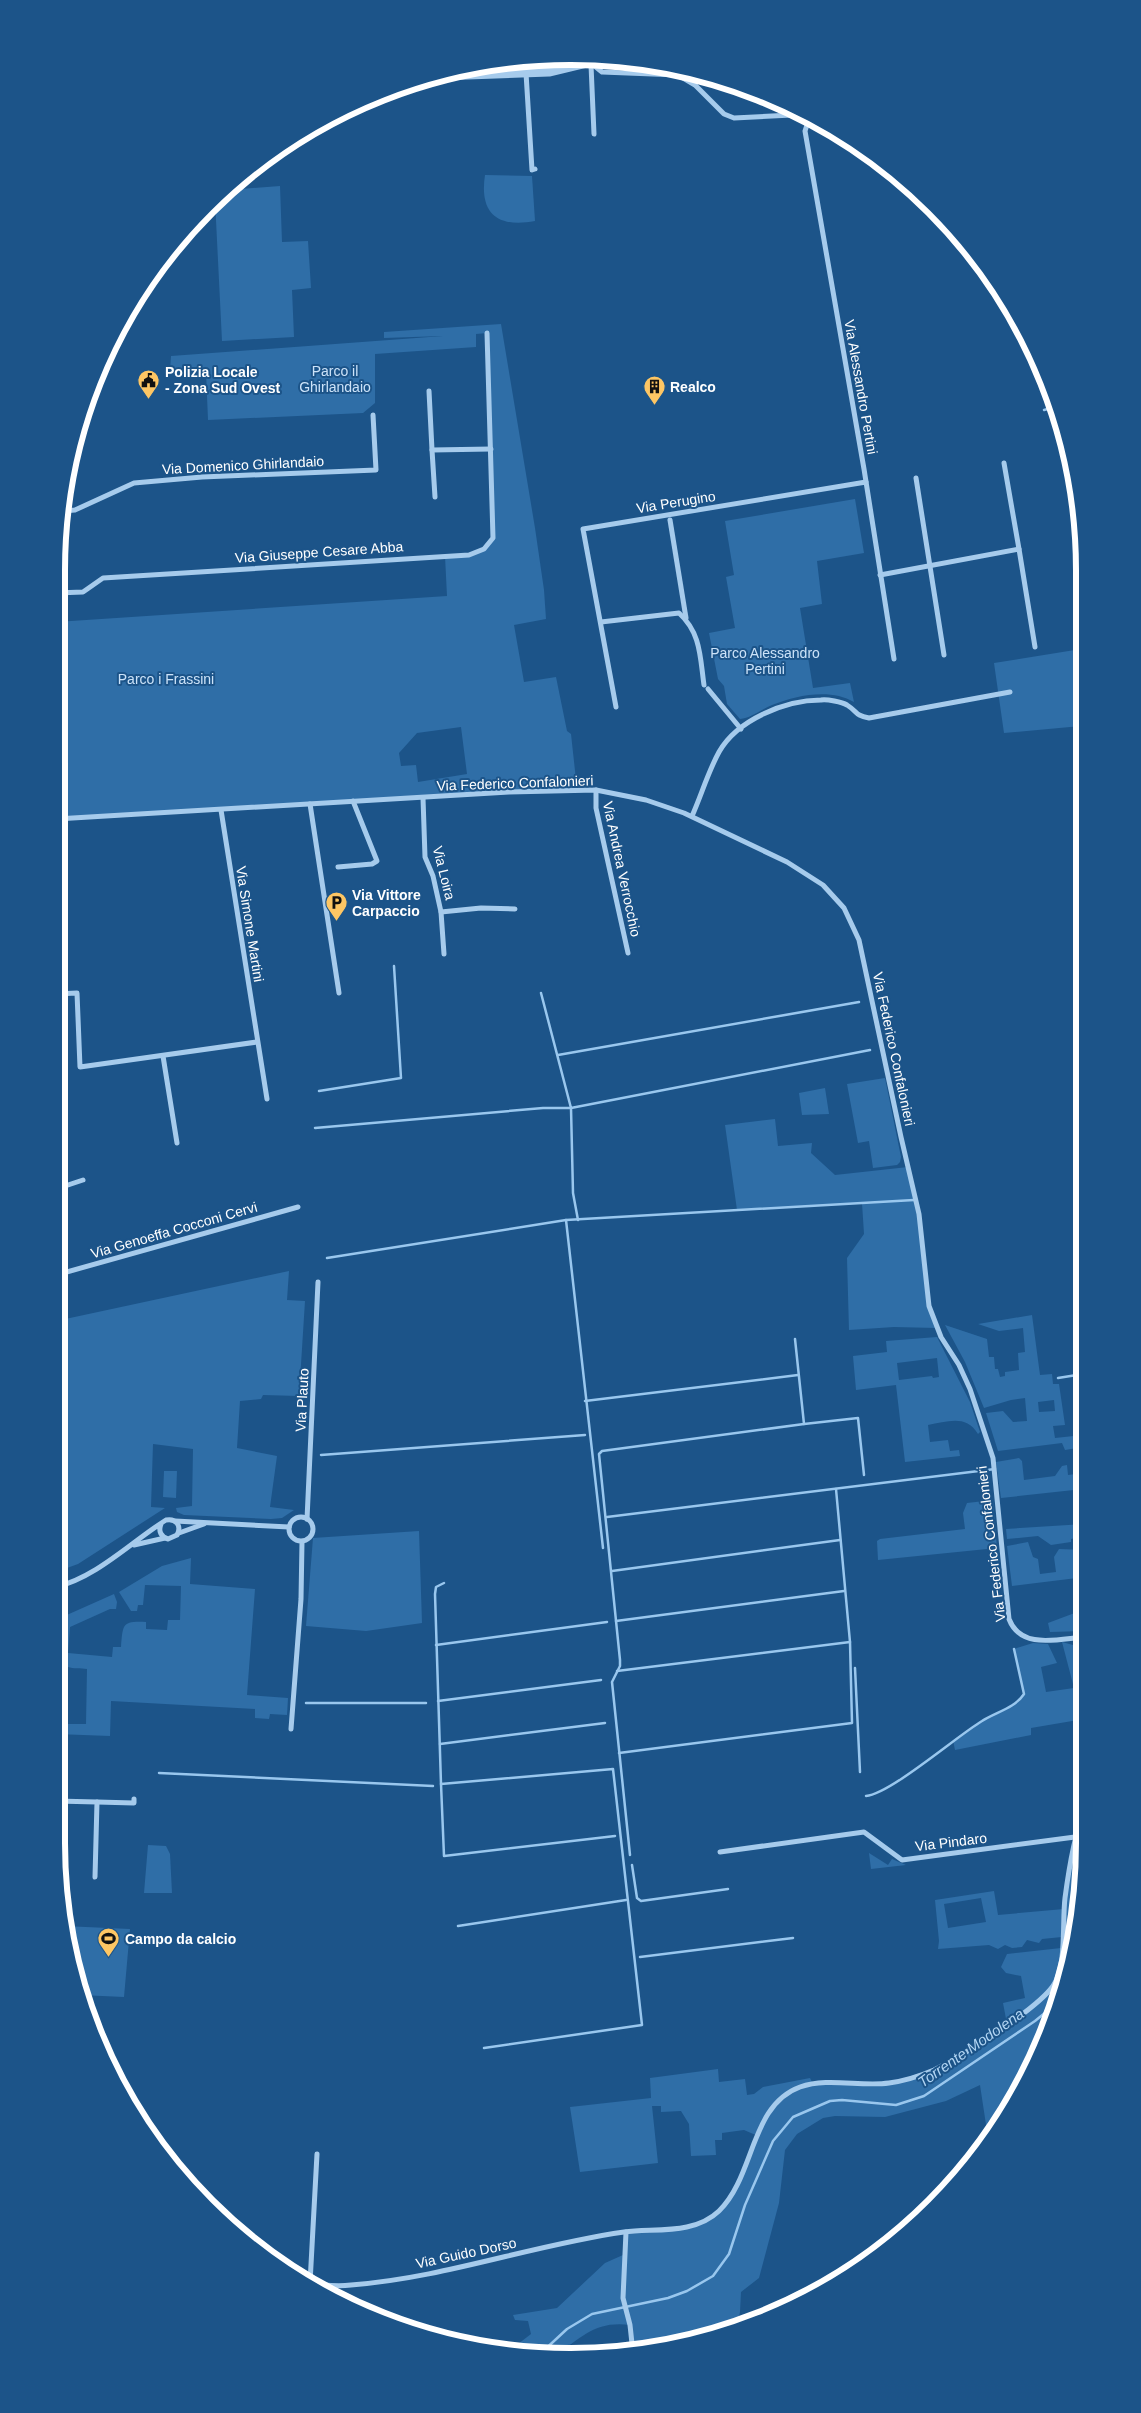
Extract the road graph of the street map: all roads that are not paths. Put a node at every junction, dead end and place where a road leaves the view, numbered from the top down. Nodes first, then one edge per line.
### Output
1 (582, 65) edge
2 (591, 66) edge
3 (594, 66) edge
4 (494, 71) edge
5 (526, 73) junction
6 (657, 73) edge
7 (687, 79) edge
8 (790, 115) edge
9 (807, 124) edge
10 (594, 134) dead end
11 (534, 169) dead end
12 (487, 333) dead end
13 (430, 391) dead end
14 (373, 416) dead end
15 (491, 449) junction
16 (432, 450) junction
17 (1004, 463) dead end
18 (916, 478) dead end
19 (866, 482) junction
20 (435, 497) dead end
21 (68, 511) edge
22 (670, 520) dead end
23 (1019, 549) junction
24 (931, 566) junction
25 (880, 575) junction
26 (65, 593) edge
27 (686, 619) junction
28 (601, 622) junction
29 (1035, 647) dead end
30 (944, 655) dead end
31 (894, 660) dead end
32 (1010, 692) dead end
33 (616, 706) dead end
34 (741, 729) junction
35 (596, 790) junction
36 (422, 798) junction
37 (353, 802) junction
38 (310, 804) junction
39 (221, 810) junction
40 (692, 816) junction
41 (65, 819) edge
42 (338, 867) dead end
43 (515, 908) dead end
44 (441, 912) junction
45 (628, 953) dead end
46 (444, 954) dead end
47 (339, 993) dead end
48 (65, 994) edge
49 (257, 1042) junction
50 (163, 1056) junction
51 (267, 1099) dead end
52 (177, 1143) dead end
53 (83, 1180) dead end
54 (65, 1186) edge
55 (298, 1207) dead end
56 (65, 1272) edge
57 (318, 1282) dead end
58 (307, 1519) junction
59 (175, 1521) junction
60 (212, 1523) junction
61 (161, 1524) junction
62 (289, 1527) junction
63 (179, 1533) junction
64 (165, 1538) junction
65 (302, 1542) junction
66 (127, 1548) junction
67 (65, 1584) edge
68 (1076, 1638) edge
69 (292, 1729) dead end
70 (134, 1799) dead end
71 (65, 1801) edge
72 (97, 1802) junction
73 (1076, 1834) edge
74 (1075, 1837) junction
75 (720, 1852) dead end
76 (95, 1877) dead end
77 (1060, 1967) edge
78 (1058, 1976) edge
79 (317, 2154) dead end
80 (626, 2232) junction
81 (308, 2274) edge
82 (329, 2286) edge
83 (632, 2344) edge

1 - 5 street
2 - 10 street
3 - 6 street
4 - 5 street
5 - 11 street
7 - 8 street
9 - 19 street, Via Alessandro Pertini
12 - 15 street, Via Giuseppe Cesare Abba
13 - 16 street
14 - 21 street, Via Domenico Ghirlandaio
15 - 16 street
15 - 26 street, Via Giuseppe Cesare Abba
16 - 20 street
17 - 23 street
18 - 24 street
19 - 25 street, Via Alessandro Pertini
19 - 28 street, Via Perugino
22 - 27 street, Via Perugino
23 - 24 street
23 - 29 street
24 - 25 street
24 - 30 street
25 - 31 street, Via Alessandro Pertini
27 - 28 street
27 - 34 street, Via Perugino
28 - 33 street, Via Perugino
32 - 34 street
34 - 40 street
35 - 36 street, Via Federico Confalonieri
35 - 40 street, Via Federico Confalonieri
35 - 45 street, Via Andrea Verrocchio
36 - 37 street, Via Federico Confalonieri
36 - 44 street, Via Loira
37 - 38 street, Via Federico Confalonieri
37 - 42 street
38 - 39 street, Via Federico Confalonieri
38 - 47 street
39 - 41 street, Via Federico Confalonieri
39 - 49 street, Via Simone Martini
40 - 68 street, Via Federico Confalonieri
43 - 44 street
44 - 46 street, Via Loira
48 - 50 street
49 - 50 street
49 - 51 street, Via Simone Martini
50 - 52 street
53 - 54 street
55 - 56 street, Via Genoeffa Cocconi Cervi
57 - 58 street, Via Plauto
58 - 62 street
58 - 65 street, Via Plauto
59 - 60 street
59 - 61 street
59 - 63 street
60 - 62 street
60 - 63 street
61 - 64 street
61 - 66 street
62 - 65 street
63 - 64 street
64 - 66 street
65 - 69 street, Via Plauto
66 - 67 street
70 - 72 street
71 - 72 street
72 - 76 street
73 - 74 street, Via Guido Dorso
74 - 75 street, Via Pindaro
74 - 77 street, Via Guido Dorso
78 - 80 street, Via Guido Dorso
79 - 81 street, Via Guido Dorso
80 - 82 street, Via Guido Dorso
80 - 83 street

